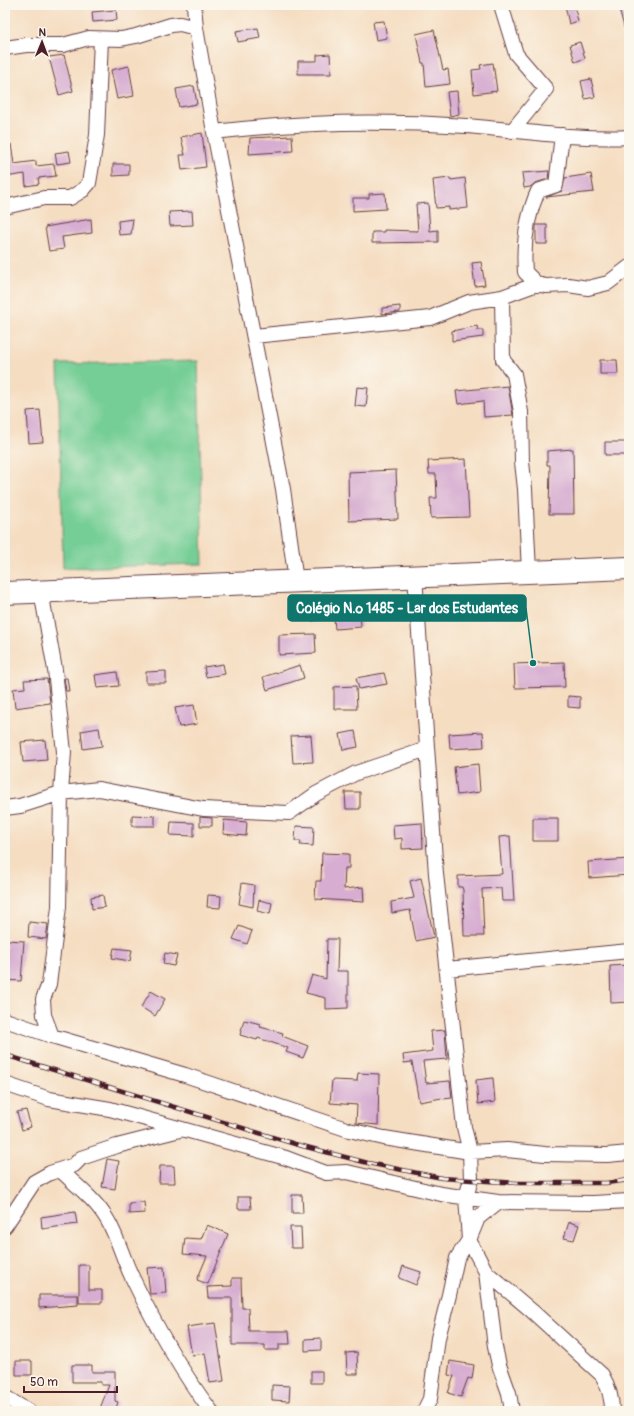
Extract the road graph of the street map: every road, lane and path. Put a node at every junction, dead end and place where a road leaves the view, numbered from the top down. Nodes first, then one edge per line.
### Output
1 (194, 5) edge
2 (501, 5) edge
3 (196, 28) junction
4 (100, 39) junction
5 (5, 48) edge
6 (512, 131) junction
7 (214, 132) junction
8 (562, 135) junction
9 (629, 137) edge
10 (5, 207) edge
11 (629, 267) edge
12 (537, 284) junction
13 (502, 297) junction
14 (254, 336) junction
15 (629, 568) edge
16 (529, 572) junction
17 (415, 576) junction
18 (296, 581) junction
19 (6, 591) edge
20 (41, 592) junction
21 (427, 749) junction
22 (61, 793) junction
23 (5, 808) edge
24 (629, 951) edge
25 (447, 969) junction
26 (5, 1020) edge
27 (52, 1036) junction
28 (5, 1084) edge
29 (180, 1129) junction
30 (470, 1152) junction
31 (629, 1153) edge
32 (60, 1170) junction
33 (466, 1197) junction
34 (629, 1201) edge
35 (498, 1202) junction
36 (5, 1226) edge
37 (469, 1240) junction
38 (486, 1272) junction
39 (5, 1396) edge
40 (28, 1411) edge
41 (211, 1411) edge
42 (424, 1411) edge
43 (512, 1411) edge
44 (612, 1411) edge

1 - 3 street
2 - 6 street
3 - 4 street
3 - 7 street
4 - 5 street
4 - 10 street
6 - 7 street
6 - 8 street
7 - 14 street
8 - 9 street
8 - 12 street
11 - 12 street
12 - 13 street
13 - 14 street
13 - 16 street
14 - 18 street
15 - 16 main road
16 - 17 main road
17 - 18 main road
17 - 21 street
18 - 20 main road
19 - 20 main road
20 - 22 street
21 - 22 street
21 - 25 street
22 - 23 street
22 - 27 street
24 - 25 street
25 - 30 street
26 - 27 street
27 - 30 street
28 - 29 street
29 - 32 street
29 - 33 street
30 - 31 street
30 - 33 street
32 - 36 street
32 - 41 street
33 - 35 street
33 - 37 street
34 - 35 street
35 - 37 street
37 - 38 street
37 - 42 street
38 - 43 street
38 - 44 street
39 - 40 street

